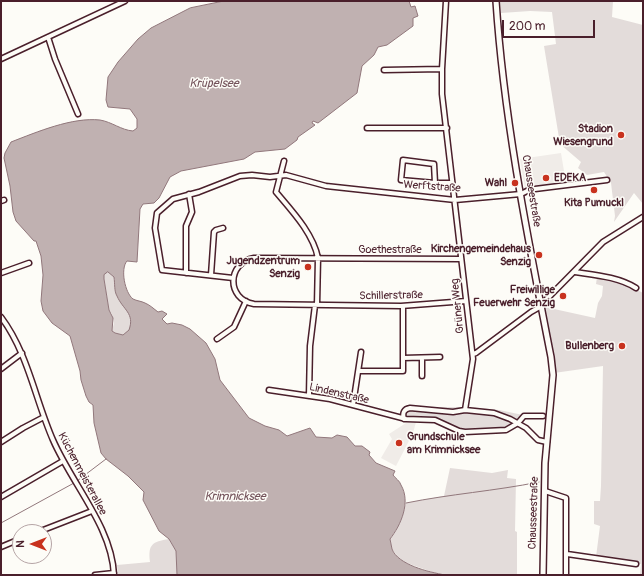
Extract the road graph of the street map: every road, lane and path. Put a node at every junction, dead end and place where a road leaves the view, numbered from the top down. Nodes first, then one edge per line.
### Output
1 (125, 1) edge
2 (446, 1) edge
3 (496, 1) edge
4 (48, 37) junction
5 (1, 59) edge
6 (442, 69) junction
7 (384, 70) dead end
8 (78, 114) dead end
9 (368, 128) dead end
10 (447, 128) junction
11 (284, 161) dead end
12 (280, 175) junction
13 (607, 180) dead end
14 (435, 183) junction
15 (452, 183) junction
16 (189, 194) junction
17 (521, 194) junction
18 (455, 200) junction
19 (643, 217) edge
20 (223, 228) dead end
21 (318, 258) junction
22 (461, 259) junction
23 (29, 263) dead end
24 (1, 272) edge
25 (575, 272) junction
26 (186, 273) junction
27 (211, 275) junction
28 (233, 278) junction
29 (636, 288) dead end
30 (246, 301) junction
31 (466, 301) junction
32 (316, 305) junction
33 (403, 306) junction
34 (540, 306) junction
35 (1, 317) edge
36 (217, 339) dead end
37 (361, 352) dead end
38 (22, 354) junction
39 (473, 354) junction
40 (440, 357) dead end
41 (403, 358) junction
42 (422, 358) junction
43 (1, 369) edge
44 (359, 371) junction
45 (422, 376) dead end
46 (269, 390) dead end
47 (309, 396) junction
48 (353, 405) junction
49 (465, 410) junction
50 (543, 416) dead end
51 (44, 417) junction
52 (404, 419) junction
53 (517, 424) junction
54 (1, 442) edge
55 (547, 442) junction
56 (63, 462) junction
57 (545, 491) junction
58 (1, 497) edge
59 (92, 511) junction
60 (52, 527) edge
61 (12, 542) edge
62 (1, 547) edge
63 (567, 554) junction
64 (636, 564) dead end
65 (114, 574) edge
66 (95, 575) edge
67 (543, 575) edge
68 (566, 575) edge

1 - 4 street
2 - 6 street, Grüner Weg
3 - 17 main road, Chausseestraße
4 - 5 street
4 - 8 street
6 - 7 street
6 - 10 street, Grüner Weg
9 - 10 street
10 - 15 street, Grüner Weg
11 - 12 street
12 - 16 street, Werftstraße
12 - 18 street, Werftstraße
12 - 21 street
13 - 17 street, Werftstraße
14 - 14 street
14 - 15 street
15 - 18 street, Grüner Weg
16 - 26 street
16 - 26 street, Werftstraße
17 - 18 street, Werftstraße
17 - 34 main road, Chausseestraße
18 - 22 street, Grüner Weg
19 - 25 street
20 - 27 street
21 - 22 street, Goethestraße
21 - 28 street, Goethestraße
21 - 32 street
22 - 31 street, Grüner Weg
23 - 24 street
25 - 29 street
25 - 34 street
26 - 27 street
27 - 28 street
28 - 30 street
30 - 32 street, Schillerstraße
30 - 36 street
31 - 33 street, Schillerstraße
31 - 39 street, Grüner Weg
32 - 33 street, Schillerstraße
32 - 47 street
33 - 41 street
34 - 39 street
34 - 55 main road, Chausseestraße
35 - 38 street, Küchenmeisterallee
37 - 44 street
38 - 43 street
38 - 51 street, Küchenmeisterallee
39 - 49 street, Grüner Weg
40 - 42 street
41 - 42 street
41 - 44 street
42 - 45 street
44 - 48 street
46 - 47 street, Lindenstraße
47 - 48 street, Lindenstraße
48 - 52 street, Lindenstraße
49 - 52 street
49 - 53 street
50 - 53 street, Lindenstraße
51 - 54 street
51 - 56 street, Küchenmeisterallee
52 - 53 street, Lindenstraße
53 - 55 street
55 - 57 main road, Chausseestraße
56 - 58 street
56 - 59 street, Küchenmeisterallee
57 - 63 street
57 - 67 main road, Chausseestraße
59 - 60 street
59 - 65 street, Küchenmeisterallee
61 - 62 street
63 - 64 street
63 - 68 street
65 - 66 street

